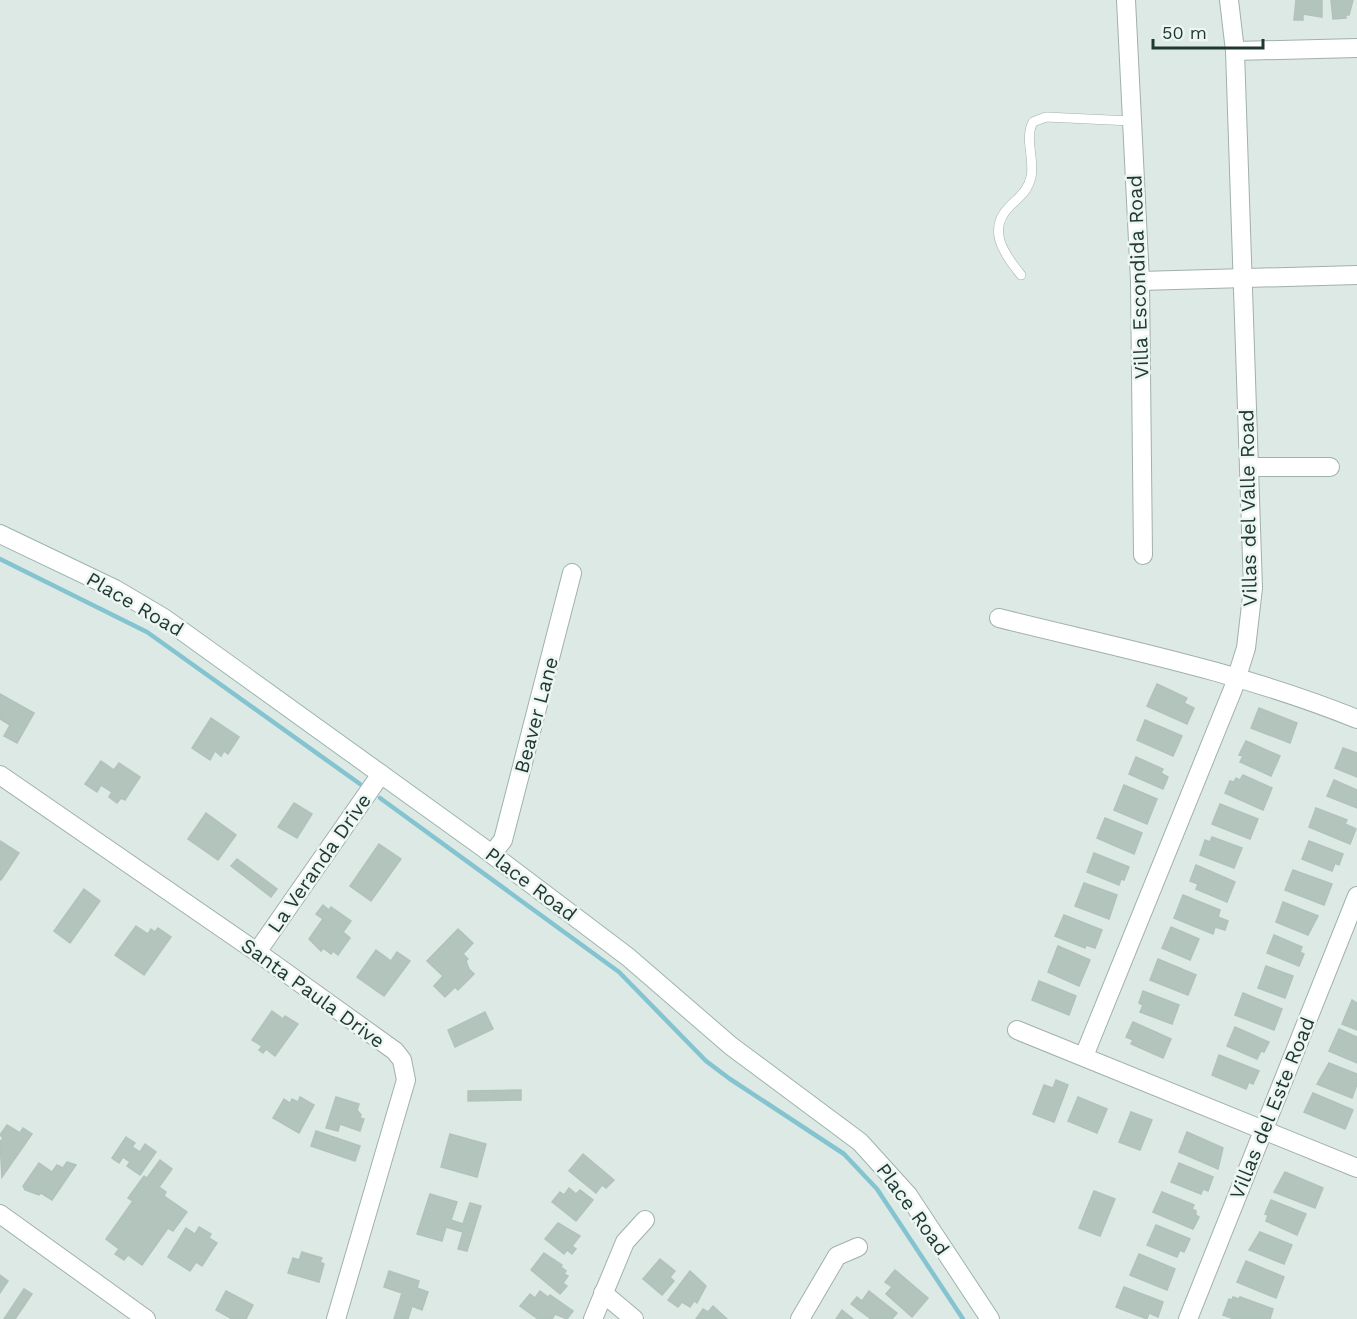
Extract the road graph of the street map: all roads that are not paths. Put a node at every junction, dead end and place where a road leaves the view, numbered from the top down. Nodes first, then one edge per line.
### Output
1 (1126, 0) edge
2 (1229, 0) edge
3 (1357, 48) edge
4 (1235, 51) junction
5 (1131, 121) junction
6 (1021, 275) dead end
7 (1357, 275) edge
8 (1243, 278) junction
9 (1140, 281) junction
10 (1249, 467) junction
11 (1330, 467) dead end
12 (0, 534) edge
13 (1143, 555) dead end
14 (572, 573) dead end
15 (999, 618) dead end
16 (1237, 676) junction
17 (1357, 719) edge
18 (381, 774) junction
19 (0, 775) edge
20 (492, 854) junction
21 (1357, 896) edge
22 (257, 952) junction
23 (1017, 1030) dead end
24 (1084, 1056) junction
25 (1264, 1130) junction
26 (1357, 1168) edge
27 (0, 1214) edge
28 (645, 1220) dead end
29 (858, 1247) dead end
30 (603, 1293) junction
31 (146, 1319) edge
32 (336, 1319) edge
33 (593, 1319) edge
34 (634, 1319) edge
35 (800, 1319) edge
36 (990, 1319) edge
37 (1188, 1319) edge

1 - 5 street, Villa Escondida Road
2 - 4 street, Villas del Valle Road
3 - 4 street
4 - 8 street, Villas del Valle Road
5 - 6 lane
5 - 9 street, Villa Escondida Road
7 - 8 street
8 - 9 street
8 - 10 street, Villas del Valle Road
9 - 13 street, Villa Escondida Road
10 - 11 street
10 - 16 street, Villas del Valle Road
12 - 18 street, Place Road
14 - 20 street, Beaver Lane
15 - 16 street
16 - 17 street
16 - 24 street, Villas del Valle Road
18 - 20 street, Place Road
18 - 22 street, La Veranda Drive
19 - 22 street, Santa Paula Drive
20 - 36 street, Place Road
21 - 25 street, Villas del Este Road
22 - 32 street, Santa Paula Drive
23 - 24 street
24 - 25 street
25 - 26 street
25 - 37 street, Villas del Este Road
27 - 31 street
28 - 30 street
29 - 35 street
30 - 33 street
30 - 34 street

